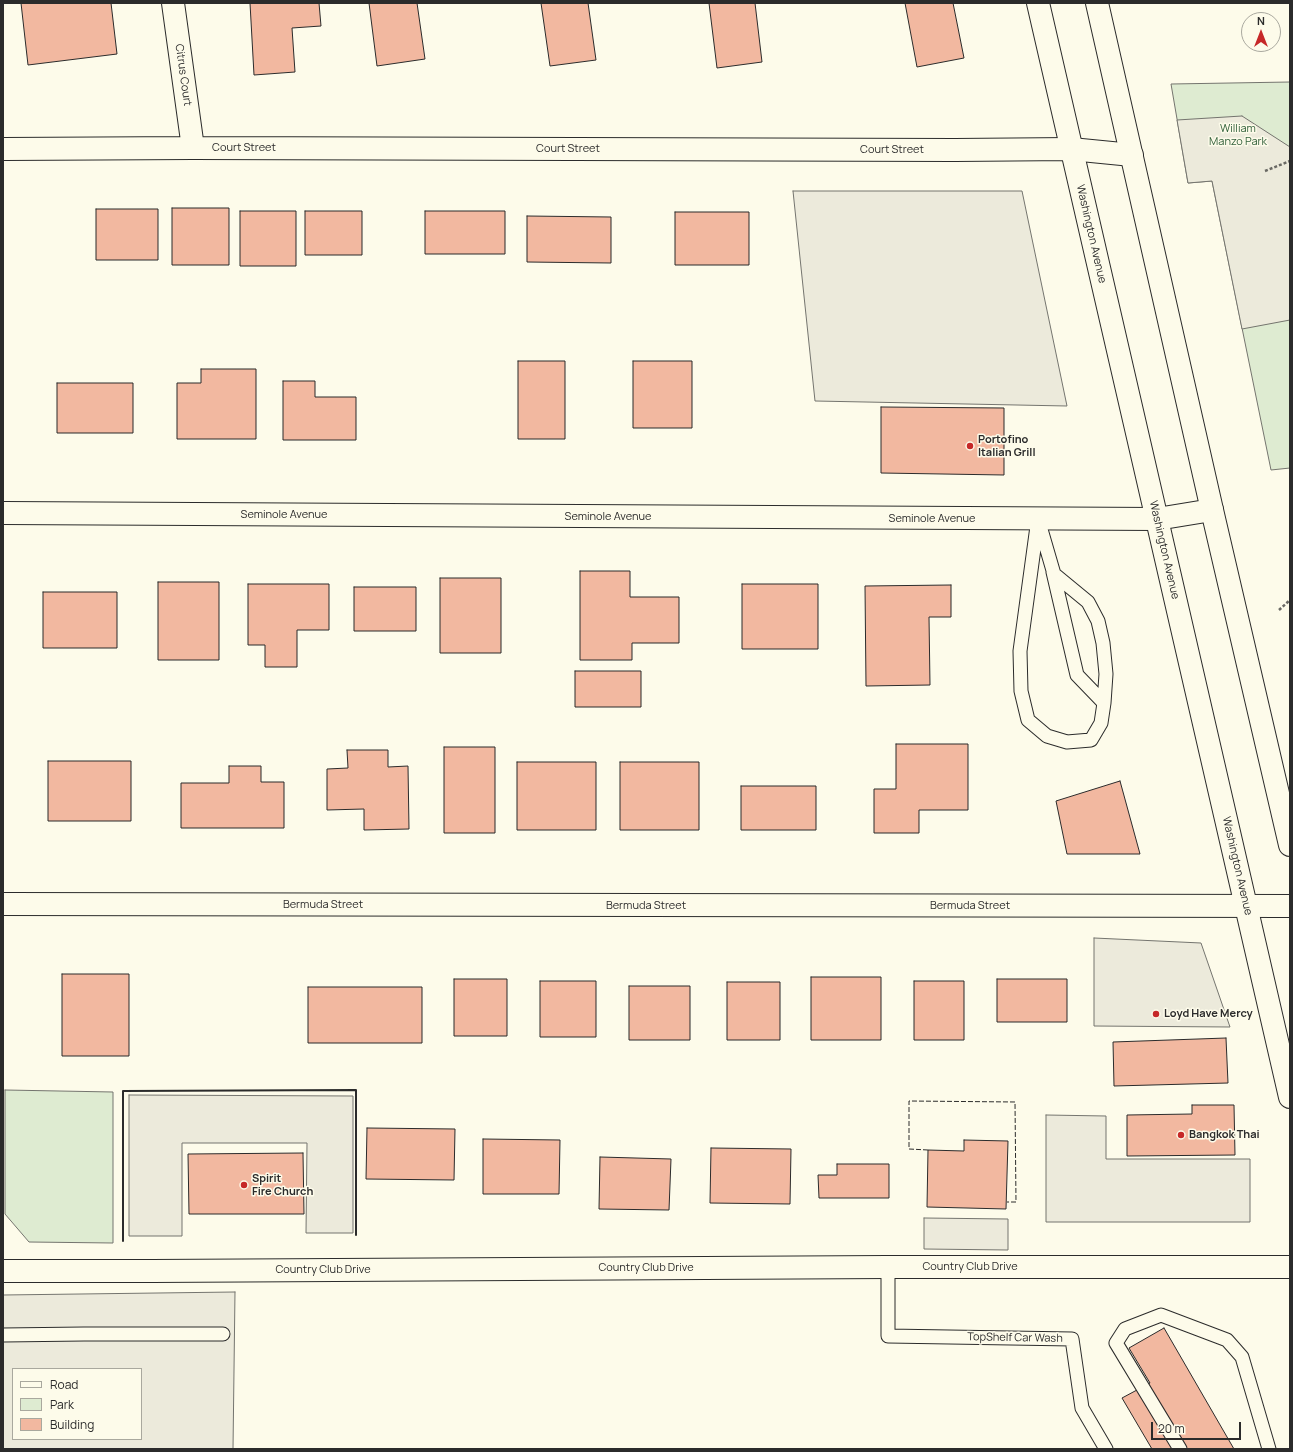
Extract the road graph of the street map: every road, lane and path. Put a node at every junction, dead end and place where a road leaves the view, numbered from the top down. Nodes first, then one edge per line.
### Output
1 (173, 3) edge
2 (1038, 3) edge
3 (1097, 3) edge
4 (193, 148) junction
5 (3, 149) edge
6 (1071, 149) junction
7 (1132, 155) junction
8 (1290, 161) edge
9 (1265, 171) dead end
10 (1212, 510) junction
11 (3, 513) edge
12 (1038, 519) junction
13 (1156, 519) junction
14 (1053, 571) junction
15 (1290, 600) edge
16 (1279, 610) dead end
17 (1104, 703) junction
18 (1290, 845) edge
19 (3, 904) edge
20 (1246, 906) junction
21 (1290, 906) edge
22 (1290, 1097) edge
23 (888, 1267) junction
24 (1290, 1267) edge
25 (3, 1270) edge
26 (223, 1334) dead end
27 (3, 1335) edge
28 (1106, 1449) edge
29 (1180, 1449) edge
30 (1269, 1449) edge

1 - 4 street, Citrus Court
2 - 6 street, Washington Avenue
3 - 7 street
4 - 5 street, Court Street
4 - 6 street, Court Street
6 - 7 street, Court Street
6 - 13 street, Washington Avenue
7 - 10 street
8 - 9 path
10 - 13 street, Seminole Avenue
10 - 18 street
11 - 12 street, Seminole Avenue
12 - 13 street, Seminole Avenue
12 - 14 lane
12 - 17 lane
13 - 20 street, Washington Avenue
14 - 17 lane
14 - 17 lane
15 - 16 path
19 - 20 street, Bermuda Street
20 - 21 street, Bermuda Street
20 - 22 street, Washington Avenue
23 - 24 street, Country Club Drive
23 - 25 street, Country Club Drive
23 - 28 lane, TopShelf Car Wash
26 - 27 lane
29 - 30 lane

